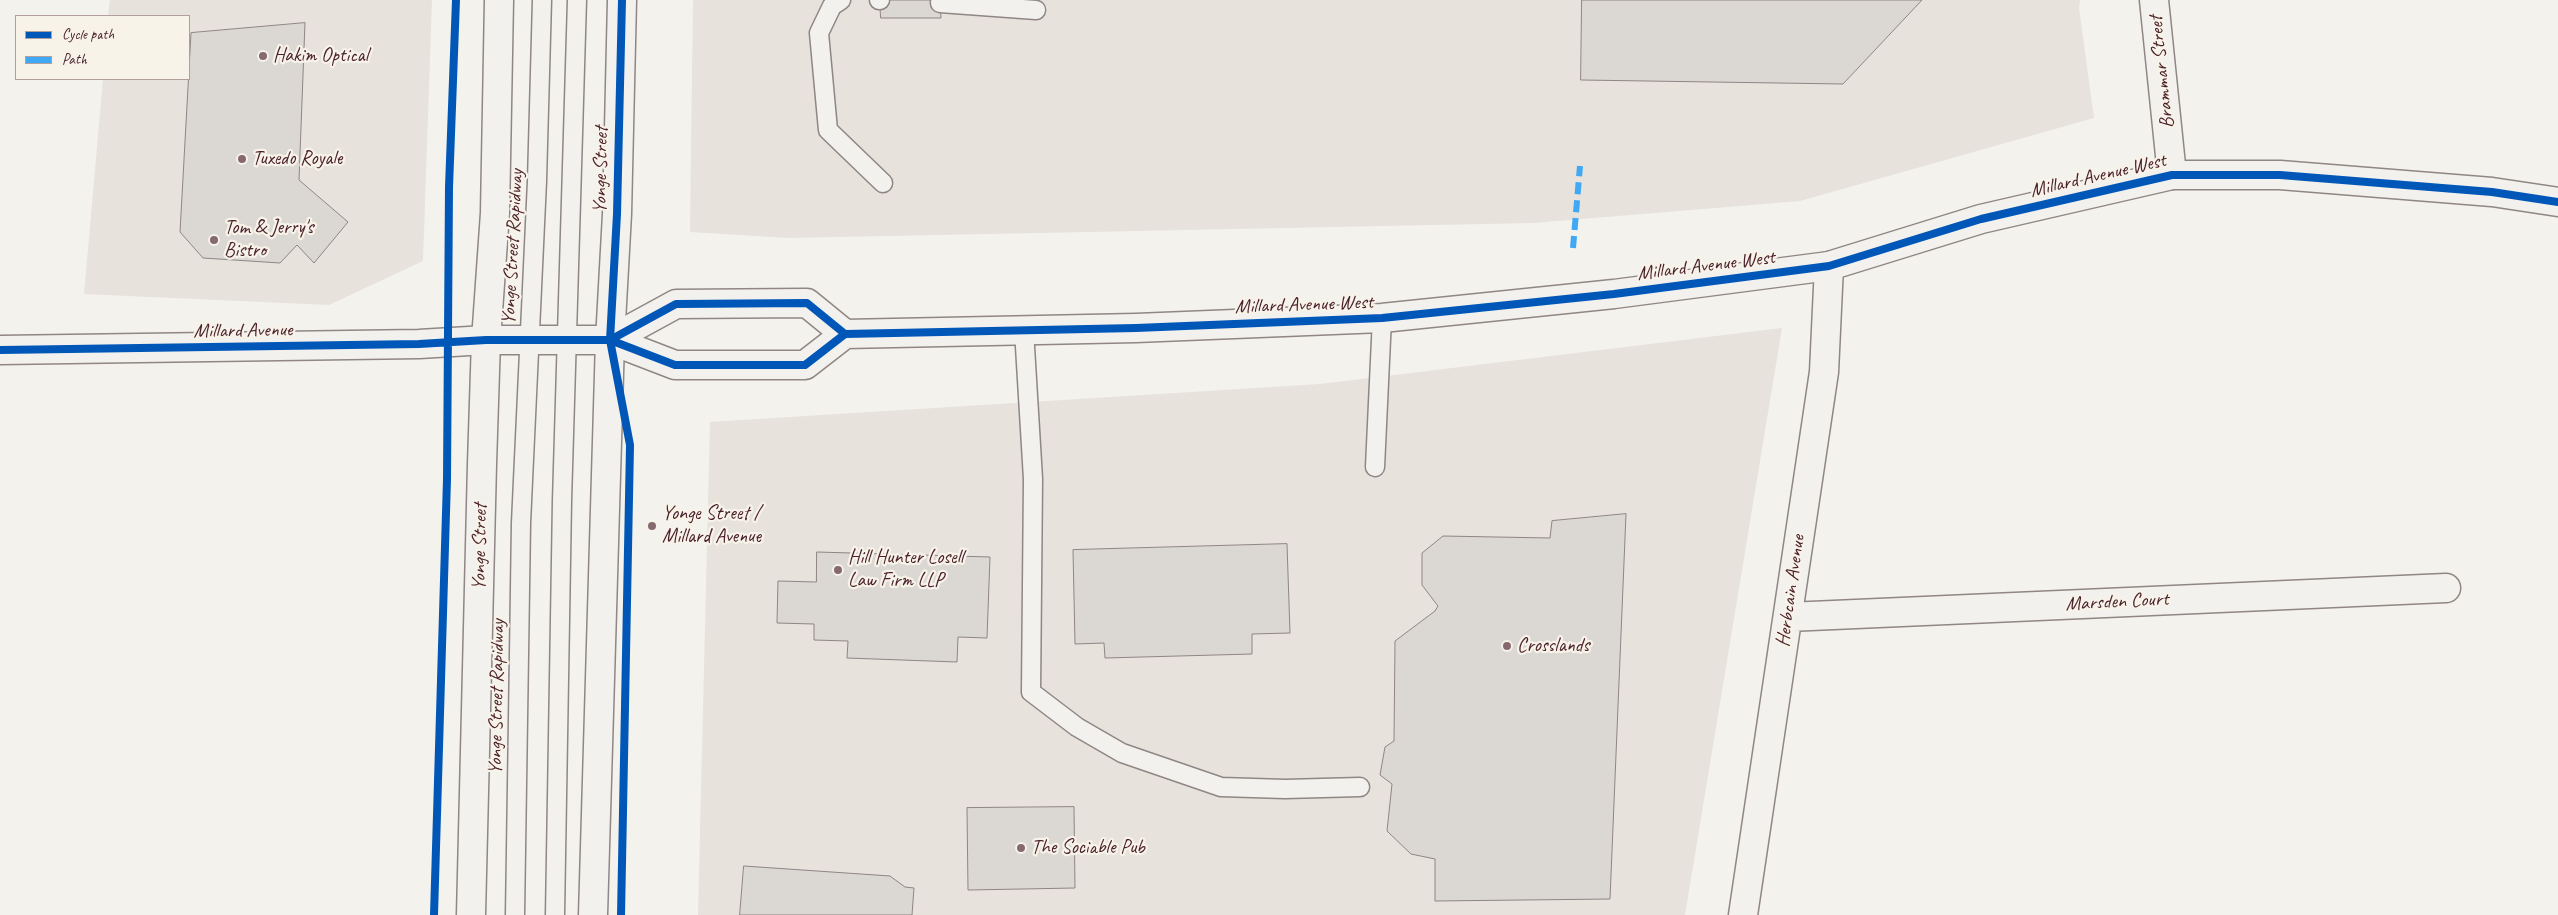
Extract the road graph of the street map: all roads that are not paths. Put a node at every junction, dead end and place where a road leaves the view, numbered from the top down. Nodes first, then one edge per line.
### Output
1 (499, 0) edge
2 (542, 0) edge
3 (577, 0) edge
4 (622, 0) edge
5 (841, 0) edge
6 (2154, 0) edge
7 (940, 3) dead end
8 (1036, 10) dead end
9 (2172, 175) junction
10 (883, 183) dead end
11 (2558, 202) edge
12 (1829, 266) junction
13 (1382, 318) junction
14 (1024, 330) junction
15 (846, 334) junction
16 (486, 340) junction
17 (530, 340) junction
18 (566, 340) junction
19 (610, 340) junction
20 (0, 350) edge
21 (1375, 467) dead end
22 (2446, 588) dead end
23 (1788, 616) junction
24 (1360, 787) dead end
25 (471, 915) edge
26 (515, 915) edge
27 (555, 915) edge
28 (593, 915) edge
29 (1743, 915) edge

1 - 16 main road, Yonge Street
2 - 17 lane, Yonge Street Rapidway
3 - 18 lane
4 - 19 main road, Yonge Street
5 - 10 lane
6 - 9 main road, Brammar Street
7 - 8 lane
9 - 11 main road, Millard Avenue West
9 - 12 main road, Millard Avenue West
12 - 13 main road, Millard Avenue West
12 - 23 main road, Herbcain Avenue
13 - 14 main road, Millard Avenue West
13 - 21 lane
14 - 15 main road, Millard Avenue West
14 - 24 lane
15 - 19 main road
15 - 19 main road
16 - 17 main road
16 - 20 main road, Millard Avenue
16 - 25 main road, Yonge Street
17 - 18 main road
17 - 26 lane, Yonge Street Rapidway
18 - 19 main road
18 - 27 lane
19 - 28 main road, Yonge Street
22 - 23 main road, Marsden Court
23 - 29 main road, Herbcain Avenue

